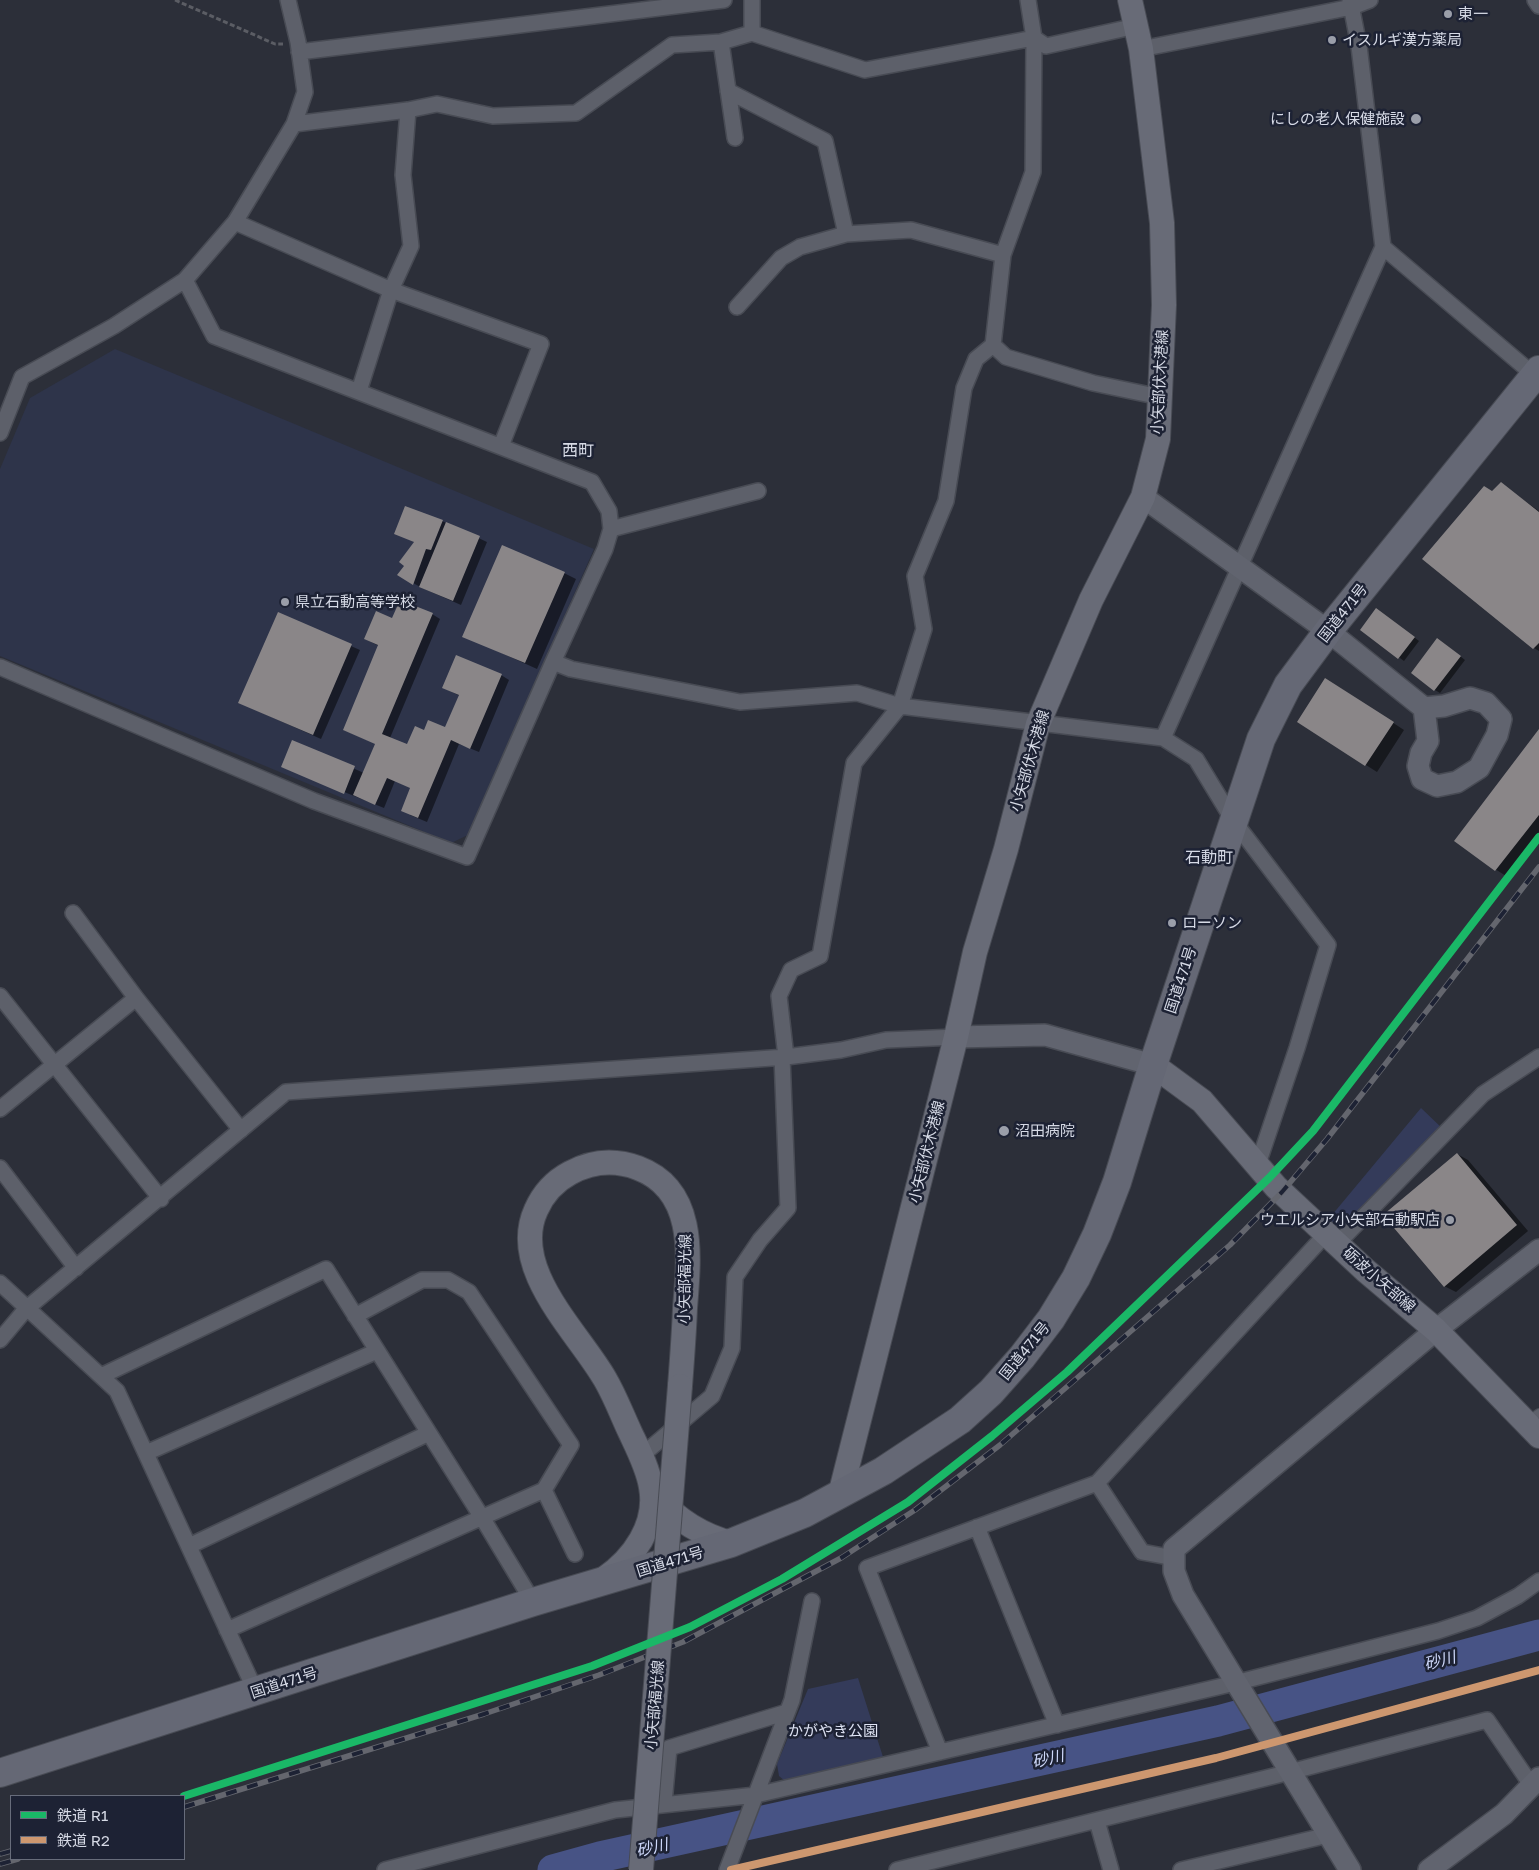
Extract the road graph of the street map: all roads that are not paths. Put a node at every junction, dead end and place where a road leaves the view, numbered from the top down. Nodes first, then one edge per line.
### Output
1 (288, 0) edge
2 (724, 0) edge
3 (752, 0) edge
4 (1028, 0) edge
5 (1130, 0) edge
6 (1370, 0) edge
7 (1536, 0) edge
8 (1351, 4) edge
9 (1539, 6) edge
10 (752, 33) junction
11 (1034, 38) junction
12 (1138, 38) junction
13 (721, 42) junction
14 (299, 47) junction
15 (728, 91) junction
16 (408, 110) junction
17 (294, 124) junction
18 (735, 138) dead end
19 (236, 222) junction
20 (846, 234) junction
21 (1383, 247) junction
22 (1003, 255) junction
23 (185, 280) junction
24 (391, 290) junction
25 (736, 307) dead end
26 (992, 346) junction
27 (1537, 373) edge
28 (358, 391) junction
29 (1160, 397) junction
30 (0, 433) edge
31 (501, 446) junction
32 (758, 491) dead end
33 (1144, 497) junction
34 (611, 529) junction
35 (1241, 567) junction
36 (1328, 631) junction
37 (553, 662) junction
38 (0, 667) edge
39 (900, 706) junction
40 (1424, 708) junction
41 (1038, 724) junction
42 (1163, 738) junction
43 (1234, 820) junction
44 (73, 913) dead end
45 (0, 996) edge
46 (136, 998) junction
47 (956, 1037) junction
48 (784, 1057) junction
49 (1539, 1057) edge
50 (54, 1065) junction
51 (1153, 1065) junction
52 (0, 1109) edge
53 (241, 1130) junction
54 (1257, 1167) junction
55 (0, 1168) edge
56 (161, 1199) junction
57 (1331, 1239) junction
58 (1539, 1250) edge
59 (76, 1268) junction
60 (0, 1283) edge
61 (26, 1309) junction
62 (355, 1316) junction
63 (1436, 1330) junction
64 (0, 1340) edge
65 (377, 1351) junction
66 (101, 1376) junction
67 (1535, 1424) edge
68 (429, 1433) junction
69 (146, 1453) junction
70 (641, 1456) junction
71 (1097, 1483) junction
72 (651, 1487) junction
73 (544, 1490) junction
74 (840, 1496) junction
75 (483, 1519) junction
76 (978, 1527) junction
77 (731, 1543) junction
78 (189, 1546) junction
79 (575, 1554) dead end
80 (1174, 1558) junction
81 (1539, 1581) edge
82 (594, 1585) junction
83 (812, 1601) dead end
84 (533, 1602) junction
85 (227, 1630) junction
86 (1235, 1683) junction
87 (256, 1692) junction
88 (787, 1712) junction
89 (1057, 1725) junction
90 (940, 1752) junction
91 (1290, 1772) junction
92 (0, 1773) edge
93 (1535, 1782) edge
94 (756, 1795) junction
95 (664, 1803) junction
96 (1097, 1820) junction
97 (1328, 1835) junction
98 (385, 1870) edge
99 (641, 1870) edge
100 (727, 1870) edge
101 (897, 1870) edge
102 (1111, 1870) edge
103 (1181, 1870) edge
104 (1350, 1870) edge
105 (1428, 1870) edge

1 - 14 street
2 - 14 street
3 - 10 street
4 - 11 street
5 - 12 main road, 小矢部伏木港線
6 - 8 street
7 - 9 street
8 - 12 street
8 - 21 street
10 - 11 street
10 - 13 street
11 - 12 street
11 - 22 street
12 - 29 main road, 小矢部伏木港線
13 - 15 street
13 - 16 street
14 - 17 street
15 - 18 street
15 - 20 street
16 - 17 street
16 - 24 street
17 - 19 street
19 - 23 street
19 - 24 street
20 - 22 street
20 - 25 street
21 - 27 street
21 - 35 street
22 - 26 street
23 - 28 street
23 - 30 street
24 - 28 street
24 - 31 street
26 - 29 street
26 - 39 street
27 - 36 highway, 国道471号
28 - 31 street
29 - 33 main road, 小矢部伏木港線
31 - 34 street
32 - 34 street
33 - 35 street
33 - 41 main road, 小矢部伏木港線
34 - 37 street
35 - 36 street
35 - 42 street
36 - 40 street
36 - 43 highway, 国道471号
37 - 38 street
37 - 39 street
39 - 41 street
39 - 48 street
40 - 40 street
41 - 42 street
41 - 47 main road, 小矢部伏木港線
42 - 43 street
43 - 51 highway, 国道471号
43 - 54 street
44 - 46 street
45 - 50 street
46 - 50 street
46 - 53 street
47 - 48 street
47 - 51 street
47 - 74 main road, 小矢部伏木港線
48 - 53 street
48 - 70 street
49 - 57 street
50 - 52 street
50 - 56 street
51 - 54 main road, 砺波小矢部線
51 - 74 highway, 国道471号
53 - 56 street
54 - 57 main road, 砺波小矢部線
55 - 59 street
56 - 59 street
57 - 63 main road, 砺波小矢部線
57 - 71 street
58 - 63 street
59 - 61 street
60 - 61 street
61 - 64 street
61 - 66 street
62 - 65 street
62 - 66 street
62 - 73 street
63 - 67 main road, 砺波小矢部線
63 - 80 street
65 - 68 street
65 - 69 street
66 - 69 street
68 - 75 street
68 - 78 street
69 - 78 street
70 - 72 main road, 小矢部福光線
70 - 99 main road, 小矢部福光線, bridge
71 - 76 street
71 - 80 street
72 - 77 main road, 小矢部福光線
72 - 82 main road, 小矢部福光線
73 - 75 street
73 - 79 street
74 - 77 highway, 国道471号
75 - 84 street
75 - 85 street
76 - 89 street
76 - 90 street
77 - 82 highway, 国道471号
78 - 85 street
80 - 86 street
81 - 86 street
82 - 84 highway, 国道471号
83 - 88 street
84 - 87 highway, 国道471号
85 - 87 street
86 - 89 street
86 - 91 street
87 - 92 highway, 国道471号
88 - 94 street
88 - 95 street
89 - 90 street
90 - 94 street
91 - 93 street
91 - 96 street
91 - 97 street
93 - 105 street
94 - 95 street
94 - 100 street
95 - 98 street
96 - 101 street
96 - 102 street
97 - 103 street
97 - 104 street

